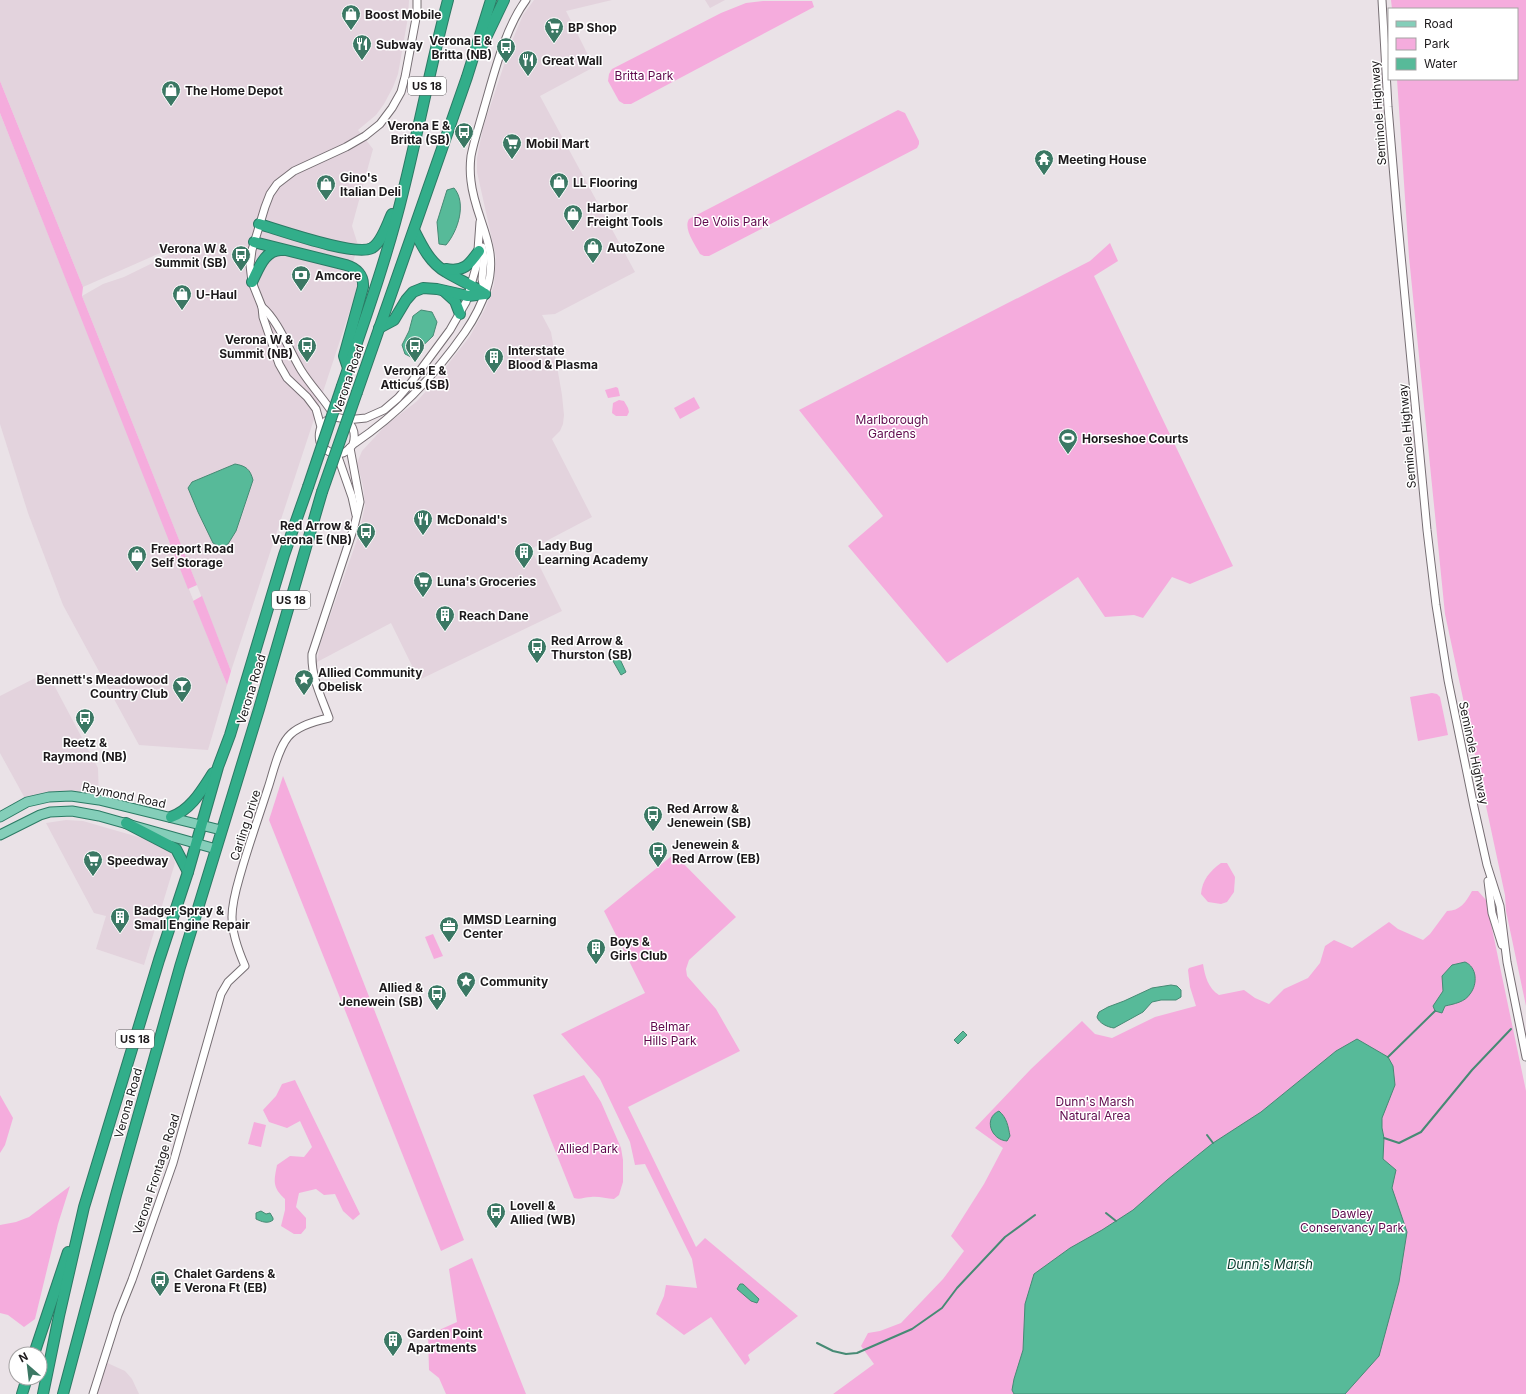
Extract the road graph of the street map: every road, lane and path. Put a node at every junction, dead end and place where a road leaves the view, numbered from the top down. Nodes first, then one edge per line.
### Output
1 (416, 0) edge
2 (448, 0) edge
3 (491, 0) edge
4 (504, 0) edge
5 (526, 0) edge
6 (1382, 0) edge
7 (467, 77) junction
8 (403, 193) junction
9 (480, 222) junction
10 (260, 224) junction
11 (414, 230) junction
12 (480, 239) junction
13 (254, 242) junction
14 (292, 251) junction
15 (479, 251) junction
16 (440, 267) junction
17 (252, 282) junction
18 (471, 284) junction
19 (444, 291) junction
20 (485, 294) junction
21 (468, 296) junction
22 (262, 307) junction
23 (460, 314) junction
24 (379, 328) junction
25 (348, 368) junction
26 (335, 417) junction
27 (346, 420) junction
28 (321, 427) junction
29 (352, 446) junction
30 (337, 454) junction
31 (356, 516) junction
32 (218, 767) junction
33 (0, 817) edge
34 (171, 817) junction
35 (126, 823) junction
36 (202, 825) junction
37 (221, 830) junction
38 (0, 834) edge
39 (196, 843) junction
40 (216, 849) junction
41 (188, 872) junction
42 (245, 966) joint
43 (1526, 1057) edge
44 (84, 1207) junction
45 (79, 1339) junction
46 (37, 1346) edge
47 (43, 1394) edge
48 (63, 1394) edge
49 (70, 1394) edge
50 (93, 1394) edge

1 - 10 street
2 - 8 highway, Verona Road / US 18
3 - 7 highway, Verona Road
4 - 7 highway, US 18
5 - 9 street
6 - 43 street, Seminole Highway
7 - 11 highway, Verona Road / US 18
8 - 10 highway
8 - 25 highway, Verona Road / US 18
9 - 12 street
9 - 20 street
10 - 13 street
11 - 16 highway
11 - 24 highway, Verona Road / US 18
12 - 15 street
12 - 20 street
13 - 14 highway
13 - 17 street
14 - 17 highway
14 - 25 highway
15 - 16 highway
15 - 18 street
16 - 18 highway
17 - 22 street
18 - 20 highway
18 - 21 street
19 - 21 highway
19 - 23 highway
19 - 24 highway
20 - 21 highway
20 - 29 street
21 - 23 street
22 - 26 street
22 - 28 street
23 - 27 street
24 - 37 highway, Verona Road / US 18, bridge
25 - 32 highway, Verona Road / US 18, bridge
26 - 27 street
26 - 28 street
27 - 29 street
28 - 30 street
29 - 30 street
29 - 31 street
30 - 31 street
31 - 42 street, Carling Drive
32 - 34 highway
32 - 36 highway, Verona Road / US 18
33 - 34 main road, Raymond Road
34 - 36 main road, Raymond Road
35 - 38 main road
35 - 39 main road
35 - 41 highway
36 - 37 main road, Raymond Road
36 - 39 highway, Verona Road / US 18
37 - 40 highway, Verona Road / US 18
39 - 40 main road
39 - 41 highway, Verona Road / US 18
40 - 45 highway, Verona Road / US 18
41 - 44 highway, Verona Road / US 18
42 - 50 street, Verona Frontage Road
44 - 46 highway
44 - 47 highway, Verona Road / US 18
45 - 48 highway, Verona Road / US 18
45 - 49 highway

